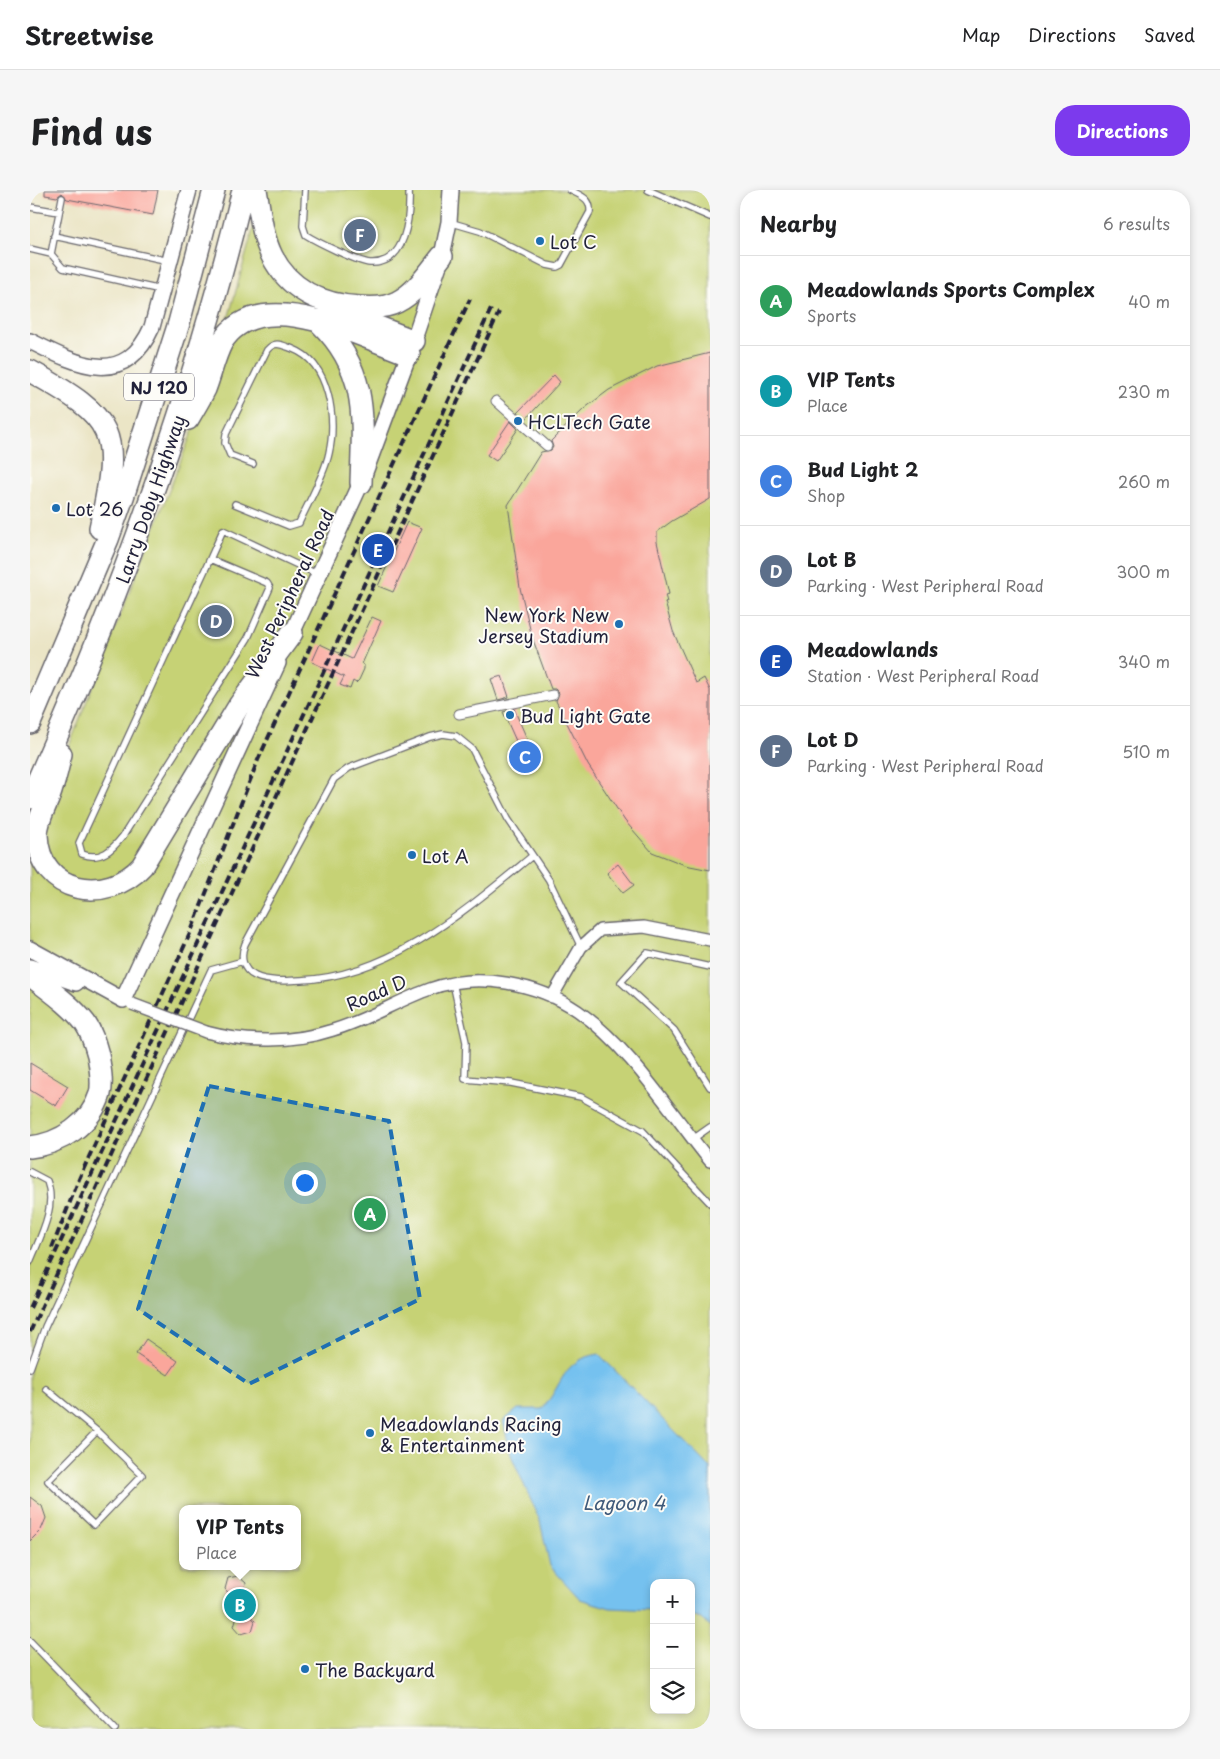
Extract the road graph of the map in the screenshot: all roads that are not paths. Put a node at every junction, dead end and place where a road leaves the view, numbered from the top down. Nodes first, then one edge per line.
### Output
1 (189, 190) edge
2 (214, 190) edge
3 (243, 190) edge
4 (256, 190) edge
5 (306, 190) edge
6 (409, 190) edge
7 (451, 190) edge
8 (570, 190) edge
9 (648, 190) edge
10 (62, 198) dead end
11 (30, 206) edge
12 (59, 212) junction
13 (710, 217) edge
14 (449, 222) junction
15 (54, 236) junction
16 (30, 250) edge
17 (50, 254) junction
18 (442, 256) junction
19 (171, 261) junction
20 (163, 290) junction
21 (331, 304) junction
22 (320, 323) junction
23 (30, 341) edge
24 (412, 348) junction
25 (30, 371) edge
26 (496, 401) dead end
27 (547, 446) dead end
28 (252, 464) dead end
29 (162, 468) junction
30 (361, 482) junction
31 (235, 504) dead end
32 (210, 559) junction
33 (319, 575) junction
34 (89, 579) junction
35 (292, 633) junction
36 (553, 695) dead end
37 (73, 702) junction
38 (459, 714) dead end
39 (30, 723) edge
40 (30, 798) edge
41 (532, 856) junction
42 (710, 940) edge
43 (581, 947) junction
44 (30, 949) edge
45 (242, 961) junction
46 (30, 967) edge
47 (710, 967) edge
48 (30, 975) edge
49 (453, 983) junction
50 (552, 997) junction
51 (127, 1002) junction
52 (710, 1087) edge
53 (710, 1127) edge
54 (693, 1139) junction
55 (30, 1147) edge
56 (710, 1161) edge
57 (30, 1172) edge
58 (710, 1203) edge
59 (30, 1262) edge
60 (30, 1368) edge
61 (46, 1389) dead end
62 (97, 1431) junction
63 (30, 1641) edge
64 (115, 1729) edge

1 - 19 street
2 - 34 highway, Larry Doby Highway / NJ 120
3 - 29 highway, Larry Doby Highway / NJ 120
4 - 21 highway
5 - 6 lane
7 - 14 street, West Peripheral Road
8 - 14 lane
9 - 13 lane
10 - 12 lane
11 - 12 lane
12 - 15 lane
14 - 18 street, West Peripheral Road
15 - 17 lane
15 - 19 lane
16 - 17 lane
17 - 20 lane
18 - 21 highway
18 - 24 street, West Peripheral Road
19 - 20 street
20 - 23 street
21 - 24 highway
22 - 24 highway
22 - 29 highway
22 - 30 highway
24 - 30 street, West Peripheral Road
25 - 34 highway
26 - 27 street
28 - 31 lane
29 - 37 highway, Larry Doby Highway / NJ 120
30 - 33 street, West Peripheral Road
32 - 32 lane
32 - 33 lane
33 - 35 street, West Peripheral Road
34 - 39 highway, Larry Doby Highway / NJ 120
35 - 37 highway
35 - 51 street, West Peripheral Road
36 - 38 street
37 - 40 highway, Larry Doby Highway / NJ 120
41 - 43 lane
41 - 45 lane
41 - 45 lane
42 - 43 street
43 - 50 street
44 - 51 street
45 - 60 lane
46 - 51 street, Road D
47 - 52 lane
48 - 55 highway
49 - 50 street, Road D
49 - 51 street, Road D, bridge
49 - 58 lane
50 - 54 street, Road D
53 - 54 lane
54 - 56 street, Road D
57 - 59 lane
61 - 62 lane
62 - 62 lane
63 - 64 lane

